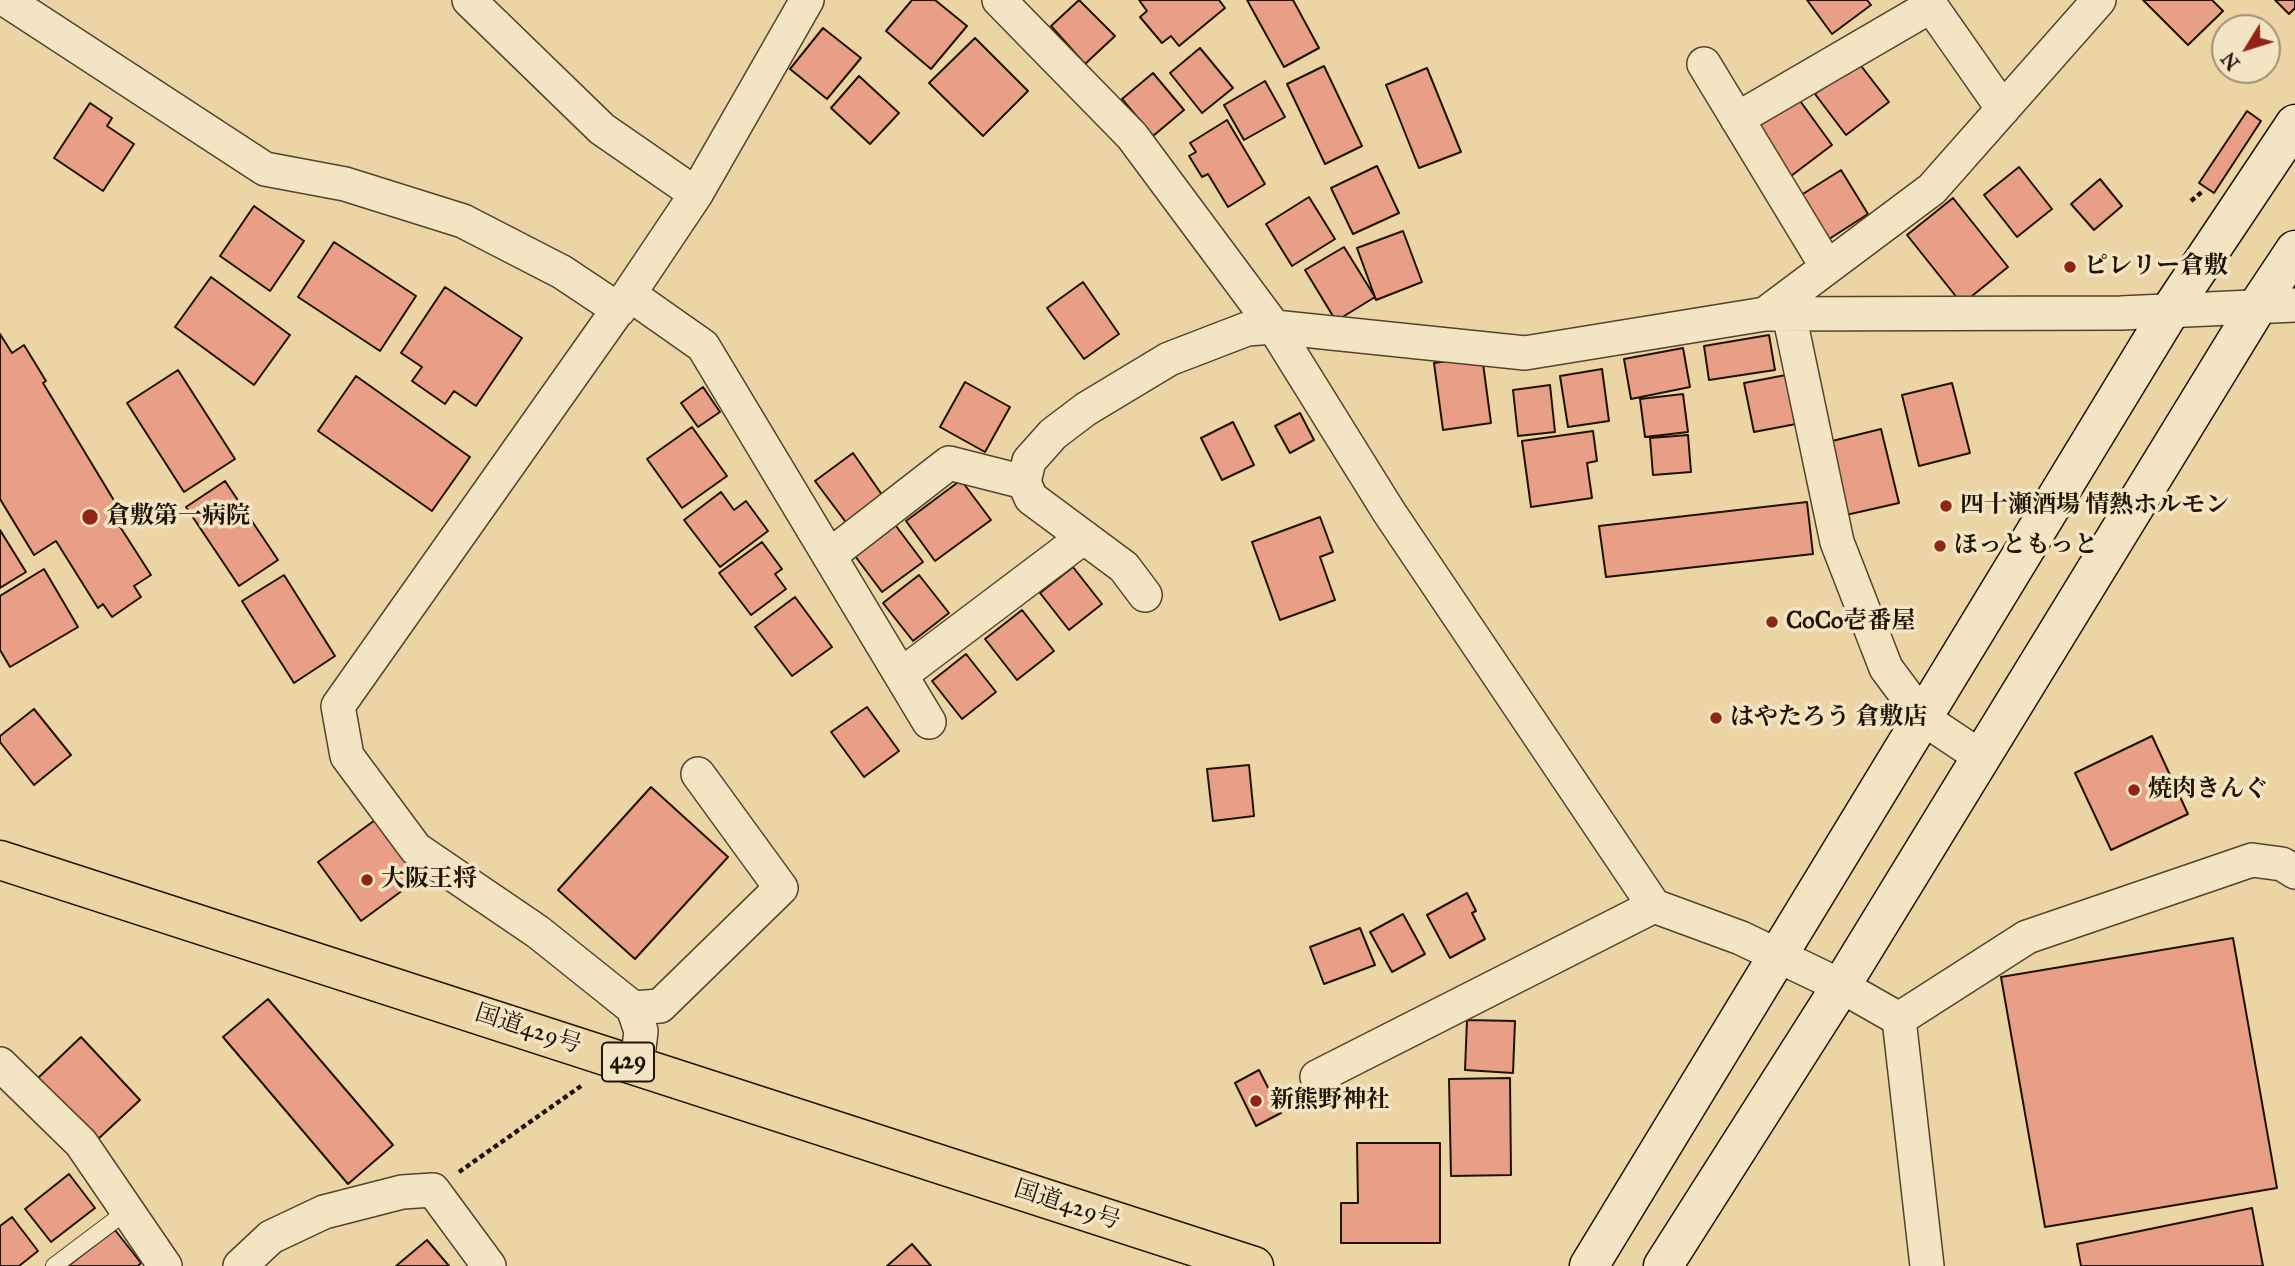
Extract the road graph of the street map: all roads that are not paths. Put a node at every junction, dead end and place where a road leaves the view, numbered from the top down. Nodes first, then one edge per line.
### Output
1 (6, 0) edge
2 (469, 0) edge
3 (807, 0) edge
4 (999, 0) edge
5 (2099, 0) edge
6 (1704, 64) dead end
7 (2003, 108) junction
8 (1737, 119) junction
9 (2295, 124) edge
10 (695, 194) junction
11 (2295, 250) edge
12 (1827, 267) junction
13 (624, 302) junction
14 (2295, 305) edge
15 (2256, 307) junction
16 (2170, 311) junction
17 (1777, 314) junction
18 (1274, 327) junction
19 (1024, 482) junction
20 (1084, 537) junction
21 (829, 556) junction
22 (1145, 596) dead end
23 (901, 675) junction
24 (1924, 719) junction
25 (929, 722) dead end
26 (1981, 757) junction
27 (698, 774) dead end
28 (0, 860) edge
29 (2295, 872) edge
30 (1654, 906) junction
31 (1778, 956) junction
32 (1841, 986) junction
33 (633, 1008) junction
34 (1899, 1019) junction
35 (628, 1062) junction
36 (0, 1064) edge
37 (1318, 1077) dead end
38 (127, 1211) junction
39 (54, 1266) edge
40 (165, 1266) edge
41 (240, 1266) edge
42 (489, 1266) edge
43 (1254, 1266) edge
44 (1589, 1266) edge
45 (1662, 1266) edge
46 (1927, 1266) edge

1 - 13 street
2 - 10 street
3 - 10 street
4 - 18 street
5 - 7 street
6 - 8 street
7 - 8 street
7 - 12 street
8 - 12 street
9 - 16 street
10 - 13 street
11 - 15 street
12 - 17 street
13 - 21 street
13 - 33 street
14 - 15 street
15 - 16 street
15 - 26 street
16 - 17 street
16 - 24 street
17 - 18 street
17 - 24 street
18 - 19 street
18 - 30 street
19 - 20 street
19 - 21 street
20 - 22 street
20 - 23 street
21 - 23 street
23 - 25 street
24 - 26 street
24 - 31 street
26 - 32 street
27 - 33 street
28 - 35 highway, 国道429号 / 429
29 - 34 street
30 - 31 street
30 - 37 street
31 - 32 street
31 - 44 street
32 - 34 street
32 - 45 street
33 - 35 street
34 - 46 street
35 - 43 highway, 国道429号 / 429
36 - 38 street
38 - 39 lane
38 - 40 street
41 - 42 street

